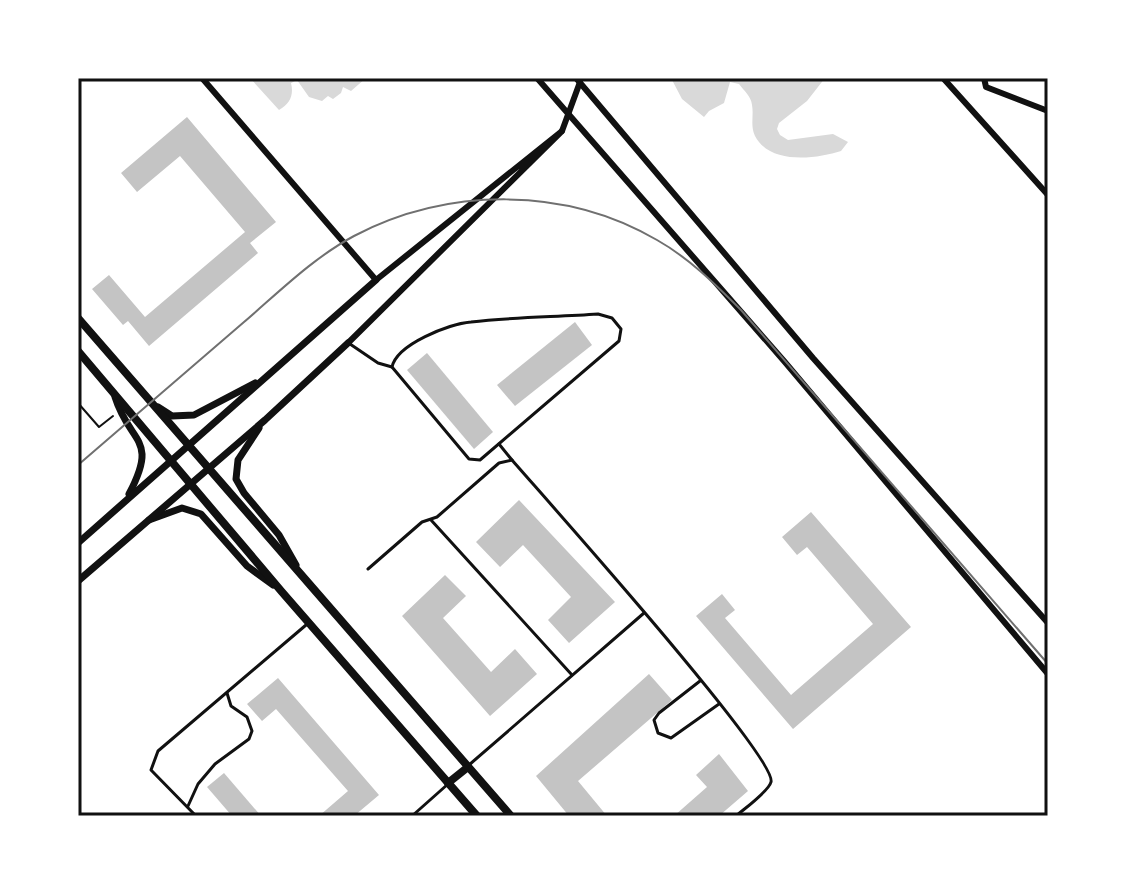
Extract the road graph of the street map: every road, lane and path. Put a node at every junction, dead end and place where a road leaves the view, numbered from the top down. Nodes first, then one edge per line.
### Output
1 (202, 78) edge
2 (537, 78) edge
3 (943, 78) edge
4 (984, 78) edge
5 (578, 79) edge
6 (1048, 111) edge
7 (570, 114) junction
8 (562, 131) junction
9 (1048, 195) edge
10 (376, 280) junction
11 (78, 318) edge
12 (348, 343) junction
13 (79, 352) edge
14 (392, 367) junction
15 (264, 378) junction
16 (114, 395) junction
17 (78, 403) edge
18 (153, 404) junction
19 (119, 410) junction
20 (265, 420) junction
21 (188, 444) junction
22 (499, 444) junction
23 (170, 460) junction
24 (512, 460) junction
25 (209, 468) junction
26 (190, 484) junction
27 (125, 502) junction
28 (431, 520) junction
29 (144, 522) junction
30 (78, 543) edge
31 (368, 569) dead end
32 (301, 574) junction
33 (78, 581) edge
34 (282, 592) junction
35 (644, 613) junction
36 (309, 622) junction
37 (1048, 623) edge
38 (1048, 674) edge
39 (572, 675) junction
40 (701, 680) junction
41 (226, 693) junction
42 (719, 704) junction
43 (468, 767) junction
44 (448, 783) junction
45 (188, 806) junction
46 (196, 816) edge
47 (412, 816) edge
48 (477, 816) edge
49 (511, 816) edge
50 (736, 816) edge

1 - 10 street
2 - 7 street
3 - 9 street
4 - 6 street
5 - 7 street
5 - 37 street
7 - 8 street
7 - 38 street
8 - 10 street
8 - 12 street
10 - 15 street
11 - 18 main road
12 - 14 lane
12 - 20 street
13 - 16 main road
14 - 22 lane
14 - 22 lane
15 - 18 street
15 - 21 street
16 - 19 street
16 - 23 main road
17 - 19 path
18 - 21 main road
19 - 27 street
20 - 25 street
20 - 32 street
21 - 23 street
21 - 25 main road
22 - 24 lane
23 - 26 main road
23 - 27 street
24 - 28 lane
24 - 35 lane
25 - 26 street
25 - 32 main road
26 - 29 street
26 - 34 main road
27 - 30 street
28 - 31 lane
28 - 39 lane
29 - 33 street
29 - 34 street
32 - 43 main road
34 - 36 main road
35 - 39 lane
35 - 40 lane
36 - 41 lane
36 - 44 main road
39 - 43 lane
40 - 42 lane
40 - 42 lane
41 - 45 lane
41 - 45 lane
42 - 50 lane
43 - 44 main road
43 - 49 main road
44 - 47 lane
44 - 48 main road
45 - 46 lane

